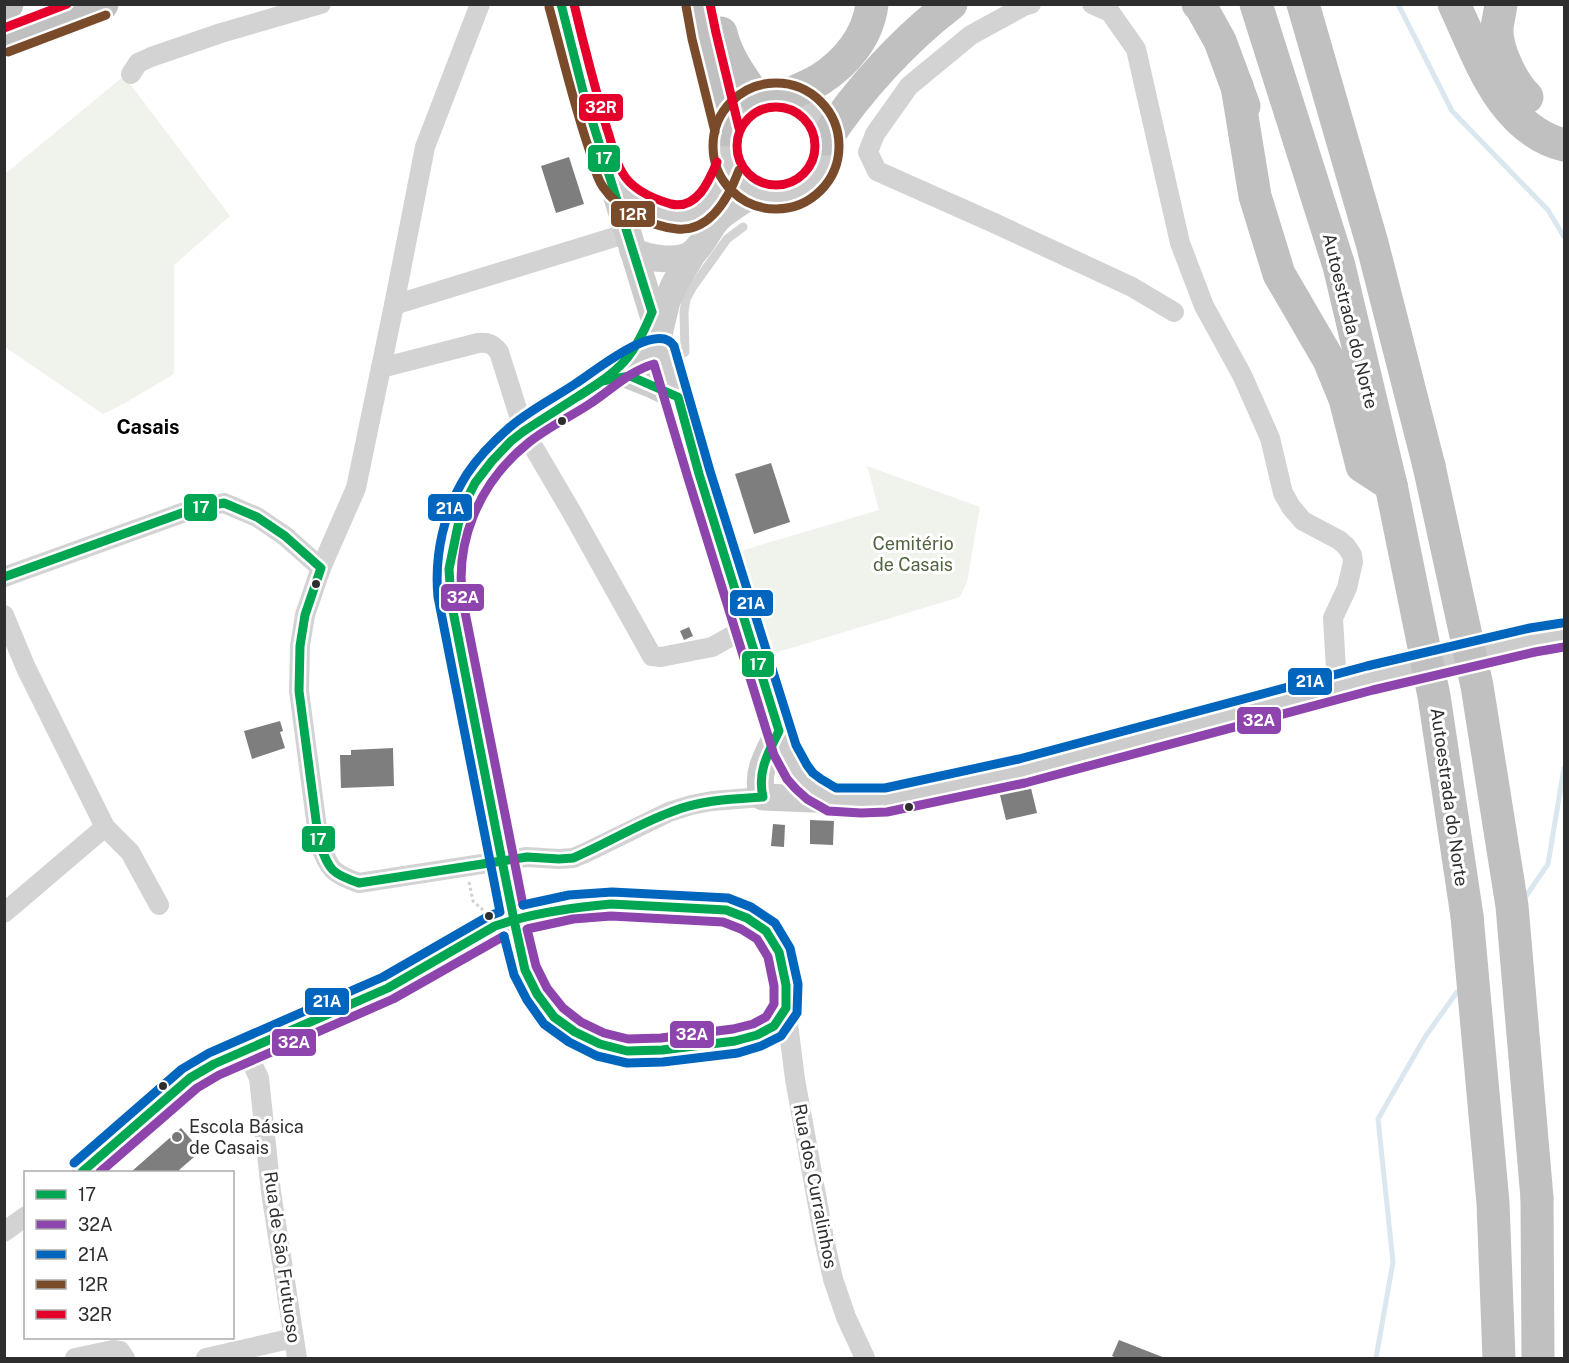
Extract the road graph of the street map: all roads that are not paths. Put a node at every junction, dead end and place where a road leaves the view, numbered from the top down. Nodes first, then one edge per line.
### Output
1 (102, 4) edge
2 (321, 4) edge
3 (480, 4) edge
4 (561, 4) edge
5 (698, 4) edge
6 (716, 4) edge
7 (872, 4) edge
8 (916, 4) edge
9 (951, 4) edge
10 (1030, 4) edge
11 (1092, 4) edge
12 (1198, 4) edge
13 (1256, 4) edge
14 (1455, 4) edge
15 (1501, 4) edge
16 (1306, 14) edge
17 (4, 41) edge
18 (131, 74) dead end
19 (771, 97) junction
20 (1564, 124) edge
21 (727, 130) junction
22 (825, 133) junction
23 (1564, 145) edge
24 (728, 166) junction
25 (612, 181) junction
26 (755, 194) junction
27 (675, 217) junction
28 (743, 227) dead end
29 (631, 242) junction
30 (694, 252) junction
31 (394, 305) junction
32 (1174, 312) dead end
33 (660, 340) junction
34 (381, 368) junction
35 (619, 374) junction
36 (678, 397) junction
37 (518, 436) junction
38 (1391, 485) junction
39 (321, 568) junction
40 (4, 577) edge
41 (4, 615) edge
42 (747, 628) junction
43 (1564, 635) edge
44 (1337, 687) junction
45 (782, 741) junction
46 (770, 797) junction
47 (833, 800) junction
48 (105, 827) junction
49 (159, 905) dead end
50 (4, 913) edge
51 (498, 925) joint
52 (786, 1008) junction
53 (246, 1052) junction
54 (84, 1171) edge
55 (24, 1217) edge
56 (4, 1232) edge
57 (294, 1338) junction
58 (75, 1359) edge
59 (125, 1359) edge
60 (206, 1359) edge
61 (297, 1359) edge
62 (866, 1359) edge
63 (1499, 1359) edge
64 (1538, 1359) edge

1 - 17 highway
2 - 18 street
3 - 31 street
4 - 25 street
5 - 21 highway
6 - 19 highway
7 - 19 highway
8 - 22 highway
9 - 22 highway
10 - 32 street
11 - 44 street
12 - 38 highway
13 - 38 highway, Autoestrada do Norte
14 - 23 highway
15 - 20 highway
16 - 64 highway, bridge
19 - 21 street
19 - 22 street
21 - 24 street
22 - 26 street
24 - 26 street
24 - 27 street
25 - 27 street
25 - 29 street
26 - 30 street
27 - 29 street
28 - 33 lane
29 - 30 street
29 - 31 street
29 - 33 street
30 - 33 street
31 - 34 street
33 - 35 street
33 - 35 street
33 - 36 street
34 - 37 street
34 - 39 street
35 - 36 street
35 - 37 street
36 - 42 street
37 - 42 street
37 - 52 street, bridge
38 - 63 highway, Autoestrada do Norte, bridge
39 - 40 street
39 - 46 street
41 - 48 street
42 - 45 street
43 - 44 street
44 - 47 street
45 - 46 street
45 - 47 street
46 - 47 street
48 - 49 street
48 - 50 street
51 - 52 street
51 - 53 street
52 - 62 street, Rua dos Curralinhos
53 - 54 street
53 - 57 street, Rua de São Frutuoso
55 - 56 street
57 - 60 street
57 - 61 street, Rua de São Frutuoso
58 - 59 street

